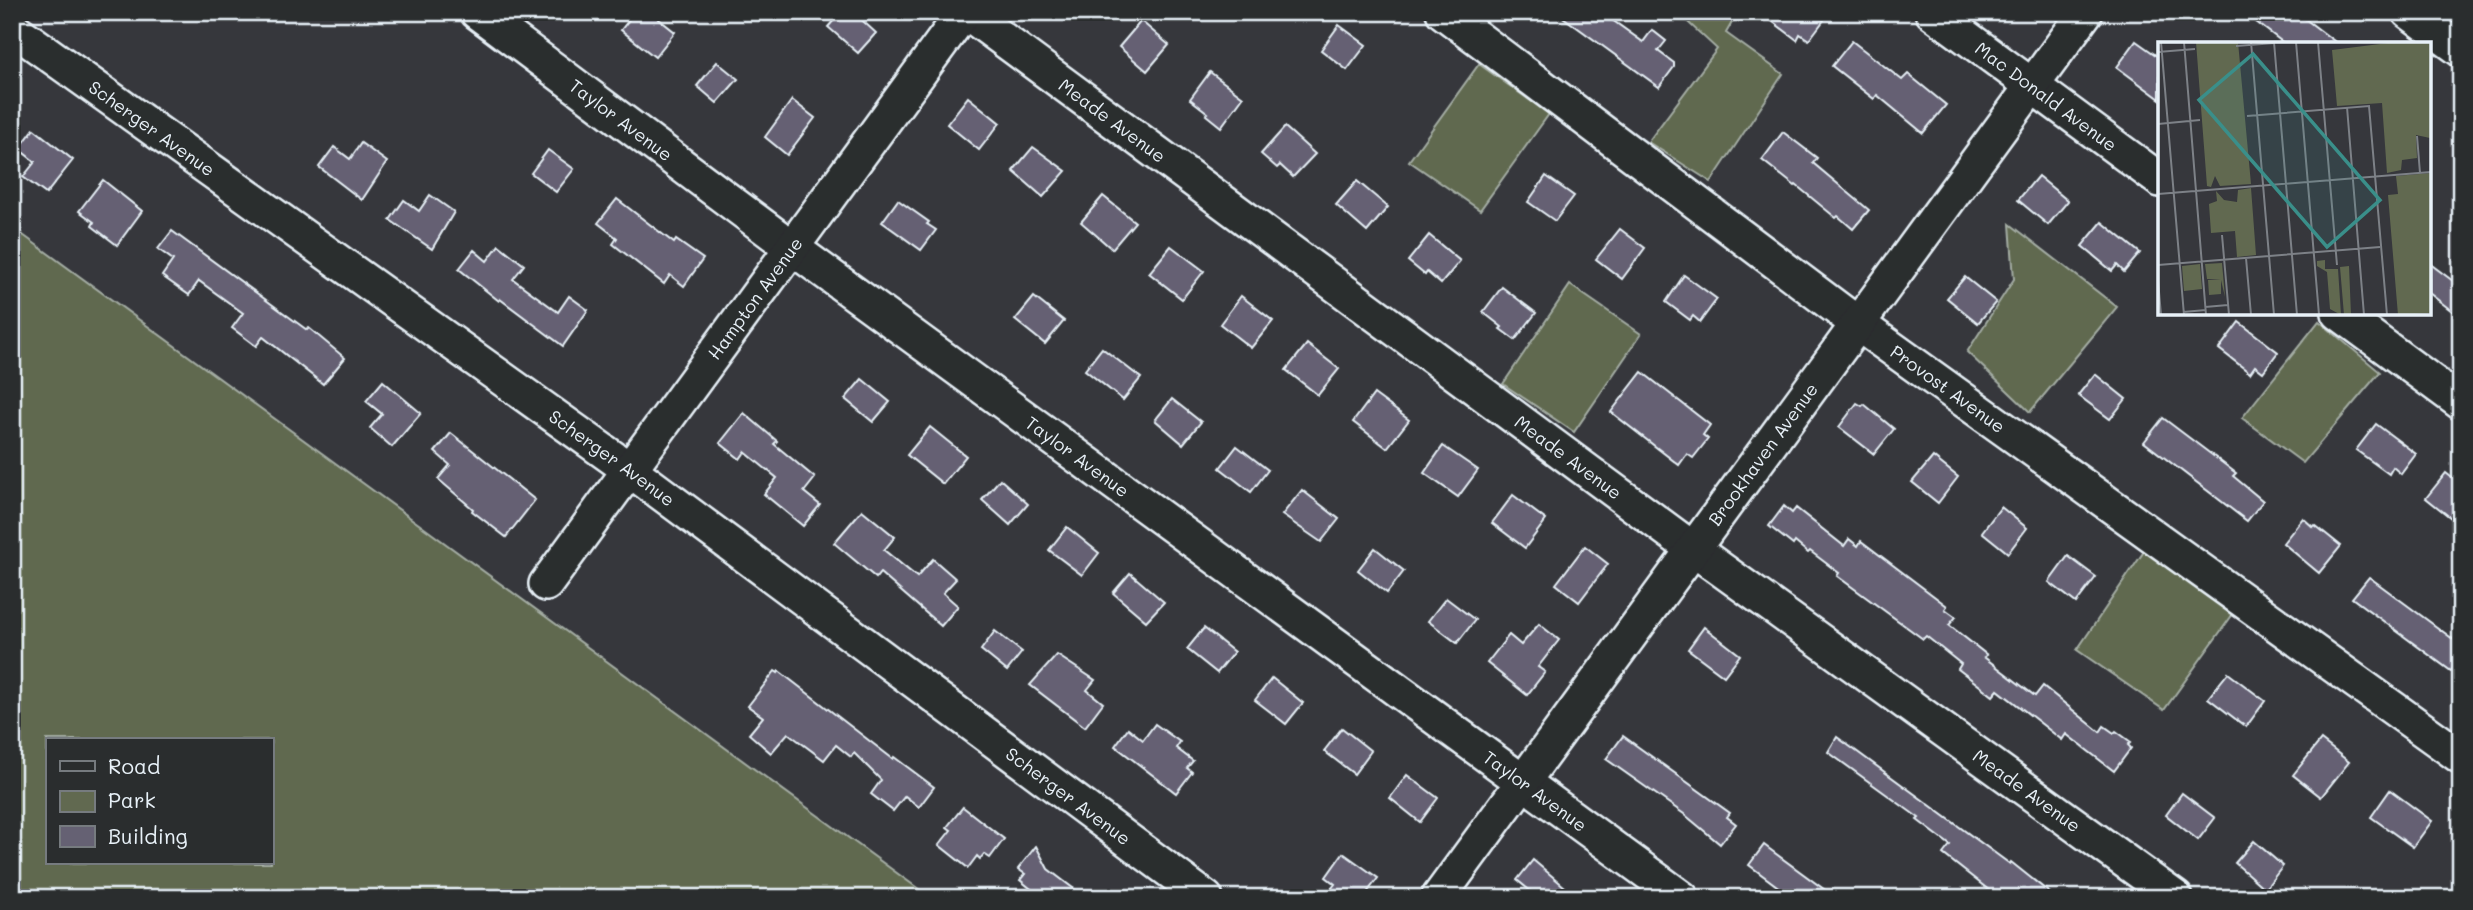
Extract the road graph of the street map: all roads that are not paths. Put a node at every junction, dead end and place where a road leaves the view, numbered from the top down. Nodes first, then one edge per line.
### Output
1 (477, 12) edge
2 (965, 12) edge
3 (1443, 12) edge
4 (1932, 12) edge
5 (2086, 12) edge
6 (2409, 12) edge
7 (12, 28) edge
8 (2461, 50) edge
9 (2032, 85) junction
10 (2158, 179) edge
11 (791, 247) junction
12 (2342, 315) edge
13 (1858, 324) junction
14 (2461, 403) edge
15 (630, 470) junction
16 (1693, 549) junction
17 (547, 584) dead end
18 (2461, 757) edge
19 (1522, 782) junction
20 (1206, 898) edge
21 (1438, 898) edge
22 (1682, 898) edge
23 (2176, 898) edge

1 - 11 street, Taylor Avenue
2 - 11 street, Hampton Avenue
2 - 16 street, Meade Avenue
3 - 13 street, Provost Avenue
4 - 9 street, Mac Donald Avenue
5 - 9 street, Brookhaven Avenue
6 - 8 street
7 - 15 street, Scherger Avenue
9 - 10 street, Mac Donald Avenue
9 - 13 street, Brookhaven Avenue
11 - 15 street, Hampton Avenue
11 - 19 street, Taylor Avenue
12 - 14 street
13 - 16 street, Brookhaven Avenue
13 - 18 street, Provost Avenue
15 - 17 street, Hampton Avenue
15 - 20 street, Scherger Avenue
16 - 19 street, Brookhaven Avenue
16 - 23 street, Meade Avenue
19 - 21 street, Brookhaven Avenue
19 - 22 street, Taylor Avenue

